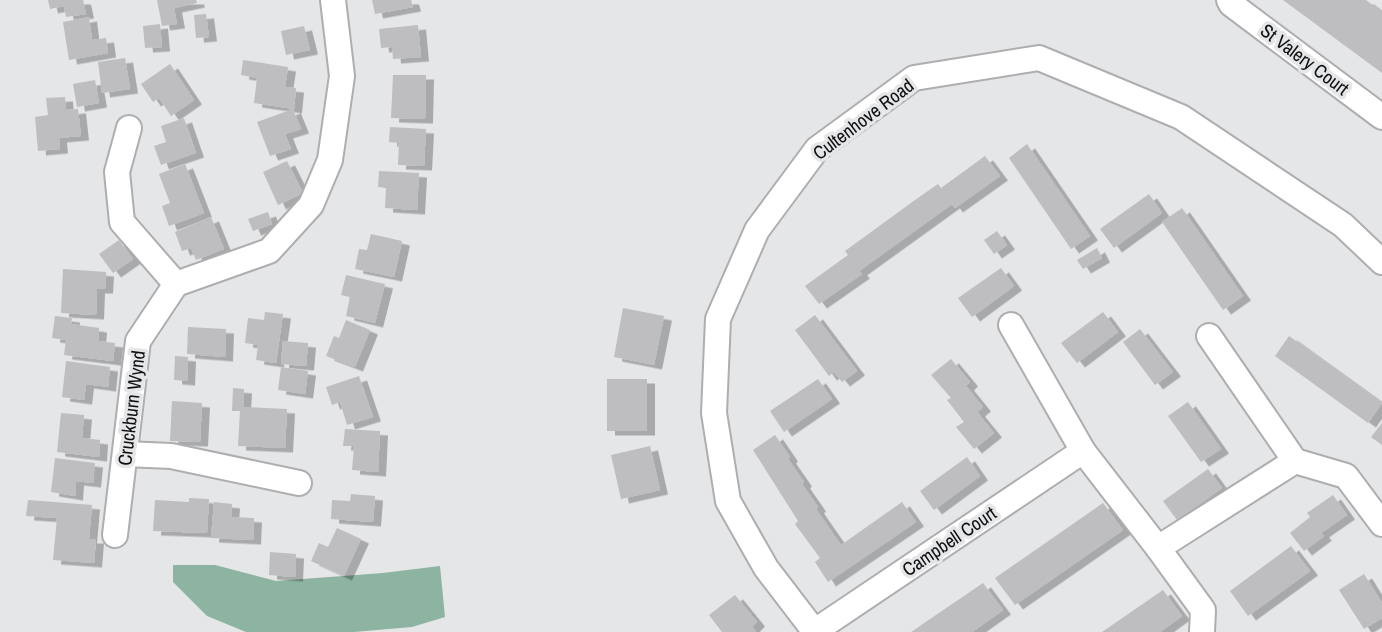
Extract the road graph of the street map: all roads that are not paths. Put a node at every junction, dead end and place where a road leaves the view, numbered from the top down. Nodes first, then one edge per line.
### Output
1 (332, 0) edge
2 (1229, 0) edge
3 (1382, 117) edge
4 (129, 128) dead end
5 (1382, 262) edge
6 (176, 284) junction
7 (1011, 325) dead end
8 (1209, 336) dead end
9 (1083, 451) junction
10 (125, 454) junction
11 (1295, 461) junction
12 (299, 483) dead end
13 (1382, 524) edge
14 (116, 535) dead end
15 (1158, 548) junction
16 (815, 632) edge
17 (1202, 632) edge

1 - 6 street
2 - 3 street, St Valery Court
4 - 6 street
5 - 16 street, Cultenhove Road
6 - 10 street, Cruckburn Wynd
7 - 9 street
8 - 11 street
9 - 15 street
9 - 16 street, Campbell Court
10 - 12 street
10 - 14 street, Cruckburn Wynd
11 - 13 street
11 - 15 street
15 - 17 street

